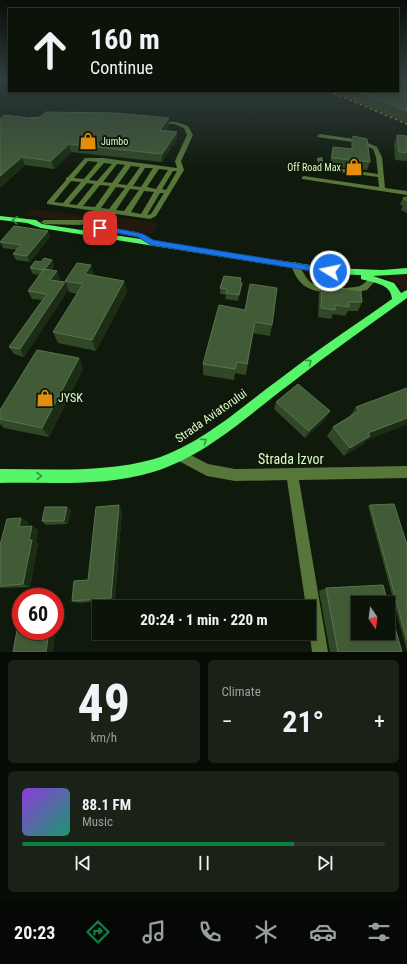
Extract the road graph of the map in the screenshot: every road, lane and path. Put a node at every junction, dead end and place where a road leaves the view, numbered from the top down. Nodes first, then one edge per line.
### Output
1 (58, 117) edge
2 (154, 121) edge
3 (20, 122) edge
4 (320, 136) dead end
5 (320, 158) dead end
6 (103, 160) junction
7 (116, 162) junction
8 (130, 163) junction
9 (144, 165) junction
10 (158, 167) junction
11 (172, 168) junction
12 (181, 170) junction
13 (381, 176) junction
14 (304, 178) dead end
15 (68, 179) junction
16 (85, 181) junction
17 (99, 183) junction
18 (114, 185) junction
19 (128, 187) junction
20 (143, 189) junction
21 (382, 190) junction
22 (158, 191) junction
23 (168, 192) junction
24 (407, 193) edge
25 (65, 205) junction
26 (79, 207) junction
27 (99, 210) junction
28 (111, 212) junction
29 (126, 214) junction
30 (143, 216) junction
31 (0, 218) edge
32 (94, 220) junction
33 (30, 222) junction
34 (44, 222) junction
35 (116, 237) junction
36 (151, 242) junction
37 (295, 265) junction
38 (330, 271) junction
39 (407, 271) edge
40 (373, 279) junction
41 (402, 297) edge
42 (179, 455) junction
43 (407, 472) edge
44 (292, 474) junction
45 (0, 476) edge
46 (320, 652) edge

1 - 3 street
2 - 12 street
4 - 13 street
5 - 13 street
6 - 7 street
6 - 15 street
6 - 16 street
7 - 8 street
7 - 17 street
8 - 9 street
8 - 18 street
9 - 10 street
9 - 19 street
10 - 11 street
10 - 20 street
11 - 12 street
11 - 22 street
12 - 23 street
13 - 21 street
14 - 21 street
15 - 16 street
15 - 25 street
16 - 17 street
16 - 25 street
17 - 18 street
17 - 26 street
18 - 19 street
18 - 27 street
19 - 20 street
19 - 28 street
20 - 22 street
20 - 29 street
21 - 24 street
22 - 23 street
22 - 30 street
23 - 30 street
25 - 26 street
26 - 27 street
27 - 28 street
27 - 32 street
28 - 29 street
29 - 30 street
33 -> 31 main road
32 - 34 street
32 - 36 street
33 - 34 main road
33 - 35 main road
34 - 35 main road
35 - 36 main road
36 - 37 main road
37 - 38 main road
37 - 40 street
38 - 39 main road
38 - 40 main road
40 - 41 main road
42 -> 41 main road, Strada Aviatorului
42 - 44 street, Strada Izvor
45 -> 42 main road, Strada Aviatorului
43 - 44 street, Strada Izvor
44 - 46 street

